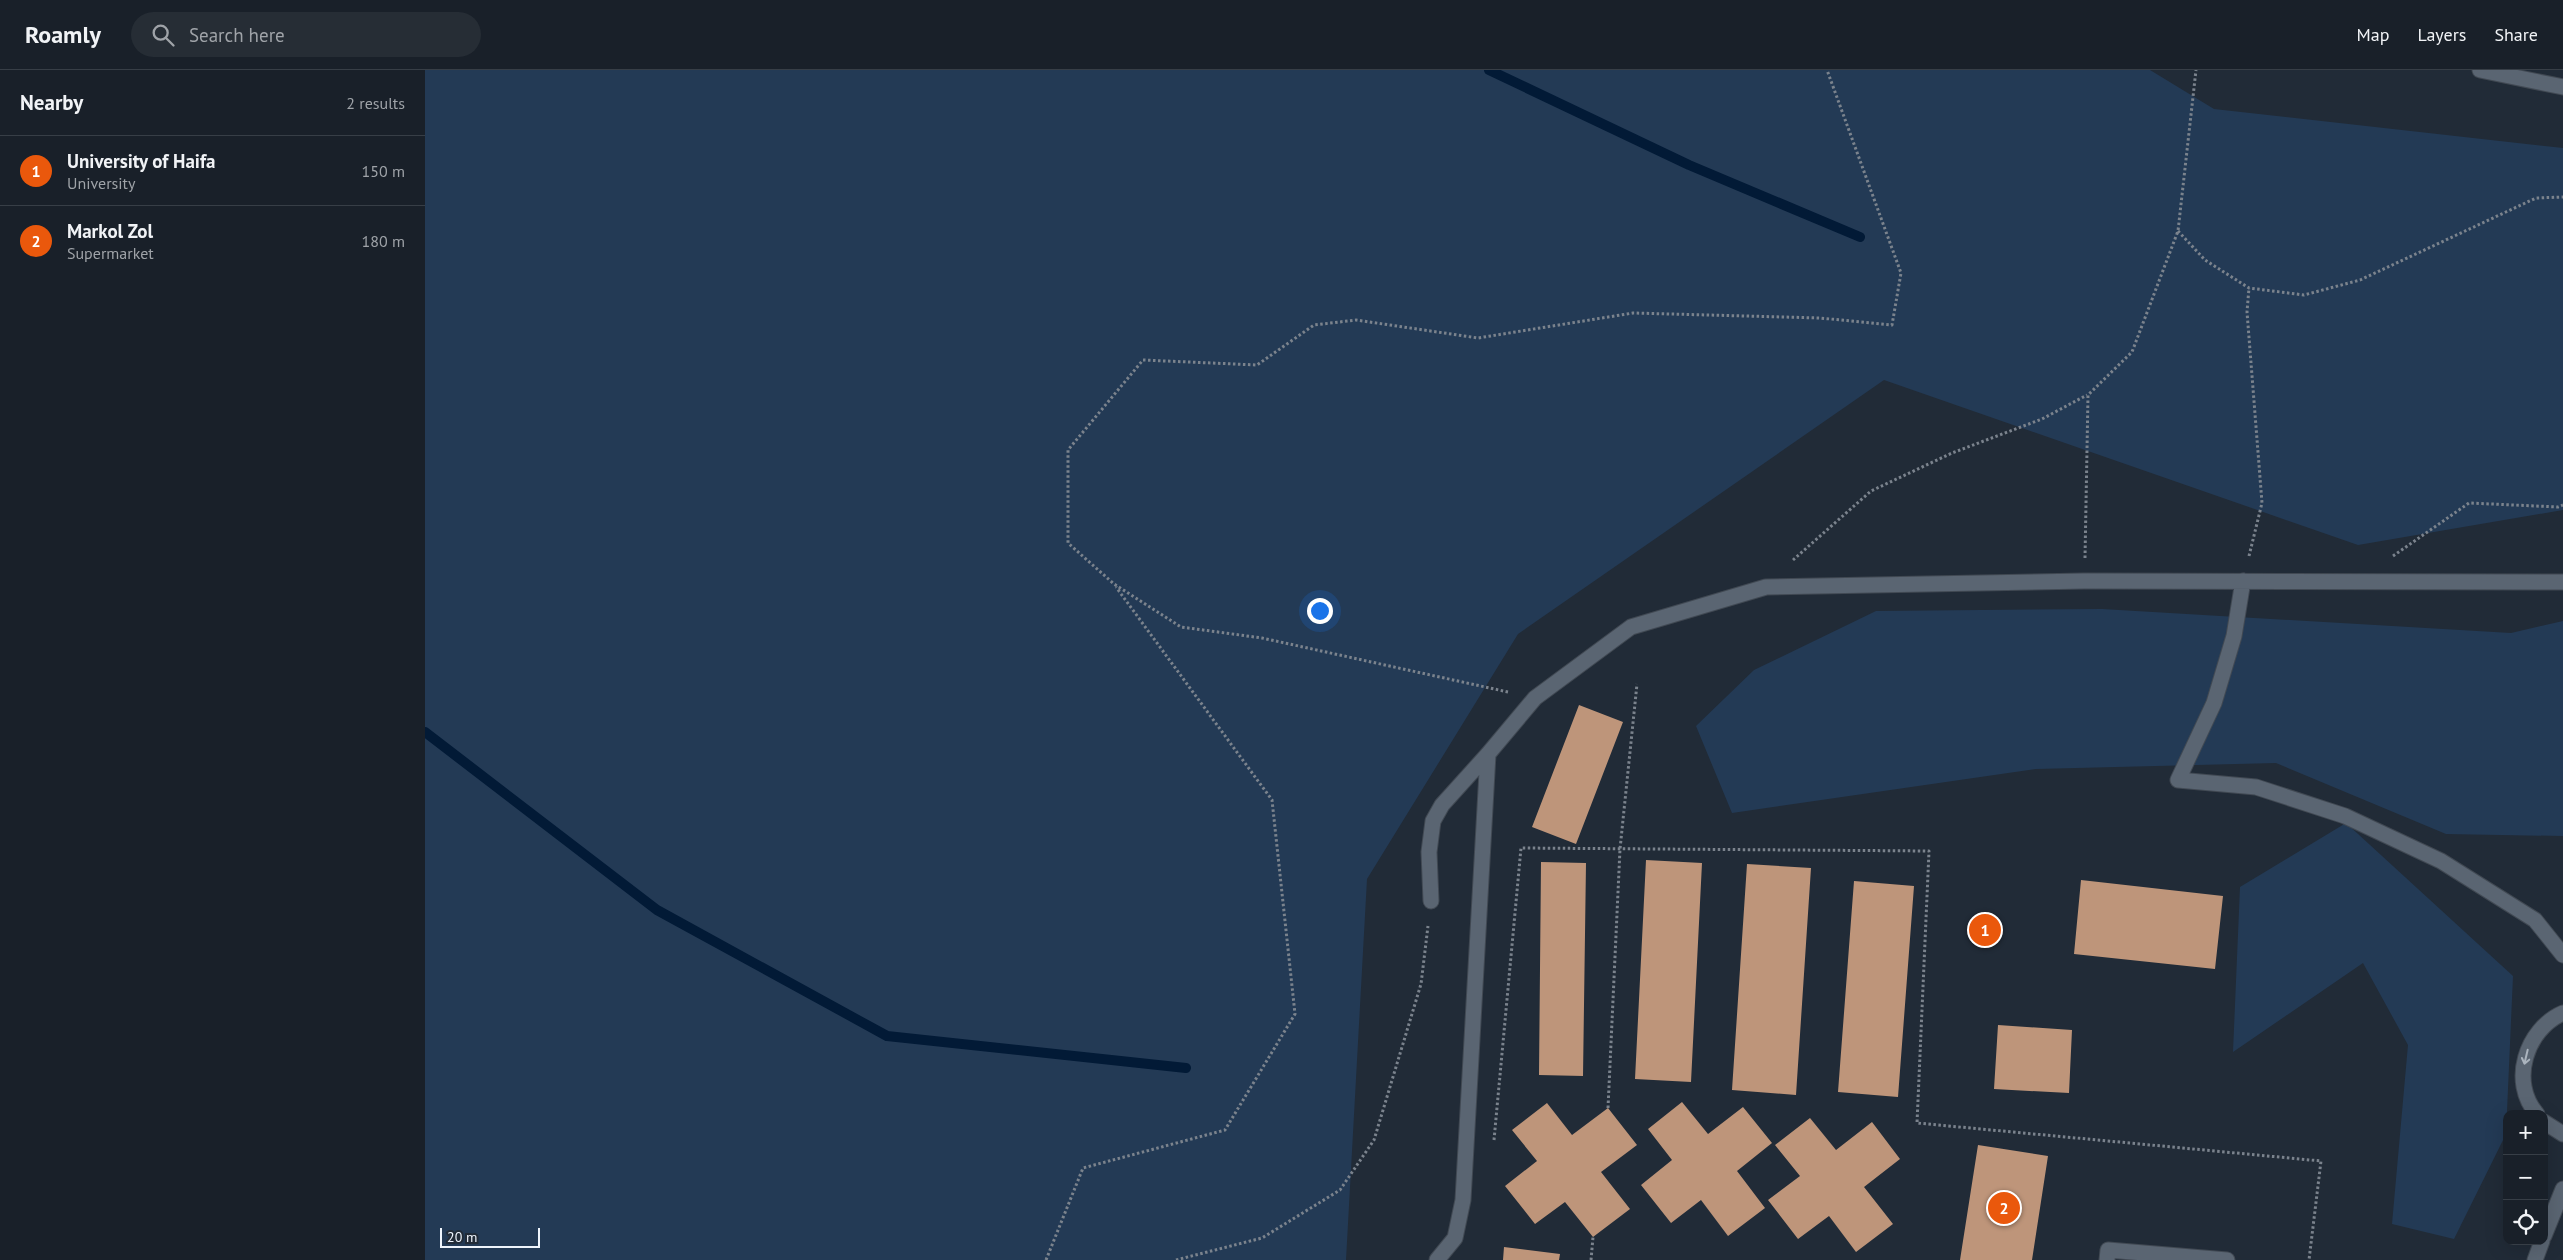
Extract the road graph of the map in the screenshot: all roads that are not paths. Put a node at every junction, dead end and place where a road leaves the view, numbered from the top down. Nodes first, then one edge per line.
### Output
1 (2480, 70) edge
2 (2563, 88) edge
3 (2243, 581) junction
4 (2563, 582) edge
5 (1489, 754) junction
6 (1431, 901) road end
7 (2563, 955) edge
8 (2563, 1014) edge
9 (2535, 1110) edge
10 (2548, 1125) edge
11 (2563, 1134) edge
12 (2563, 1189) edge
13 (2548, 1226) edge
14 (2541, 1245) edge
15 (2205, 1259) edge
16 (1437, 1260) edge
17 (2107, 1260) edge
18 (2227, 1260) edge
19 (2535, 1260) edge

1 - 2 street
3 - 4 street
3 - 5 street
3 - 7 street
5 - 6 street
5 - 16 street
8 -> 9 street
10 - 11 street
12 - 13 street
14 - 19 street
15 - 17 street
15 - 18 street

